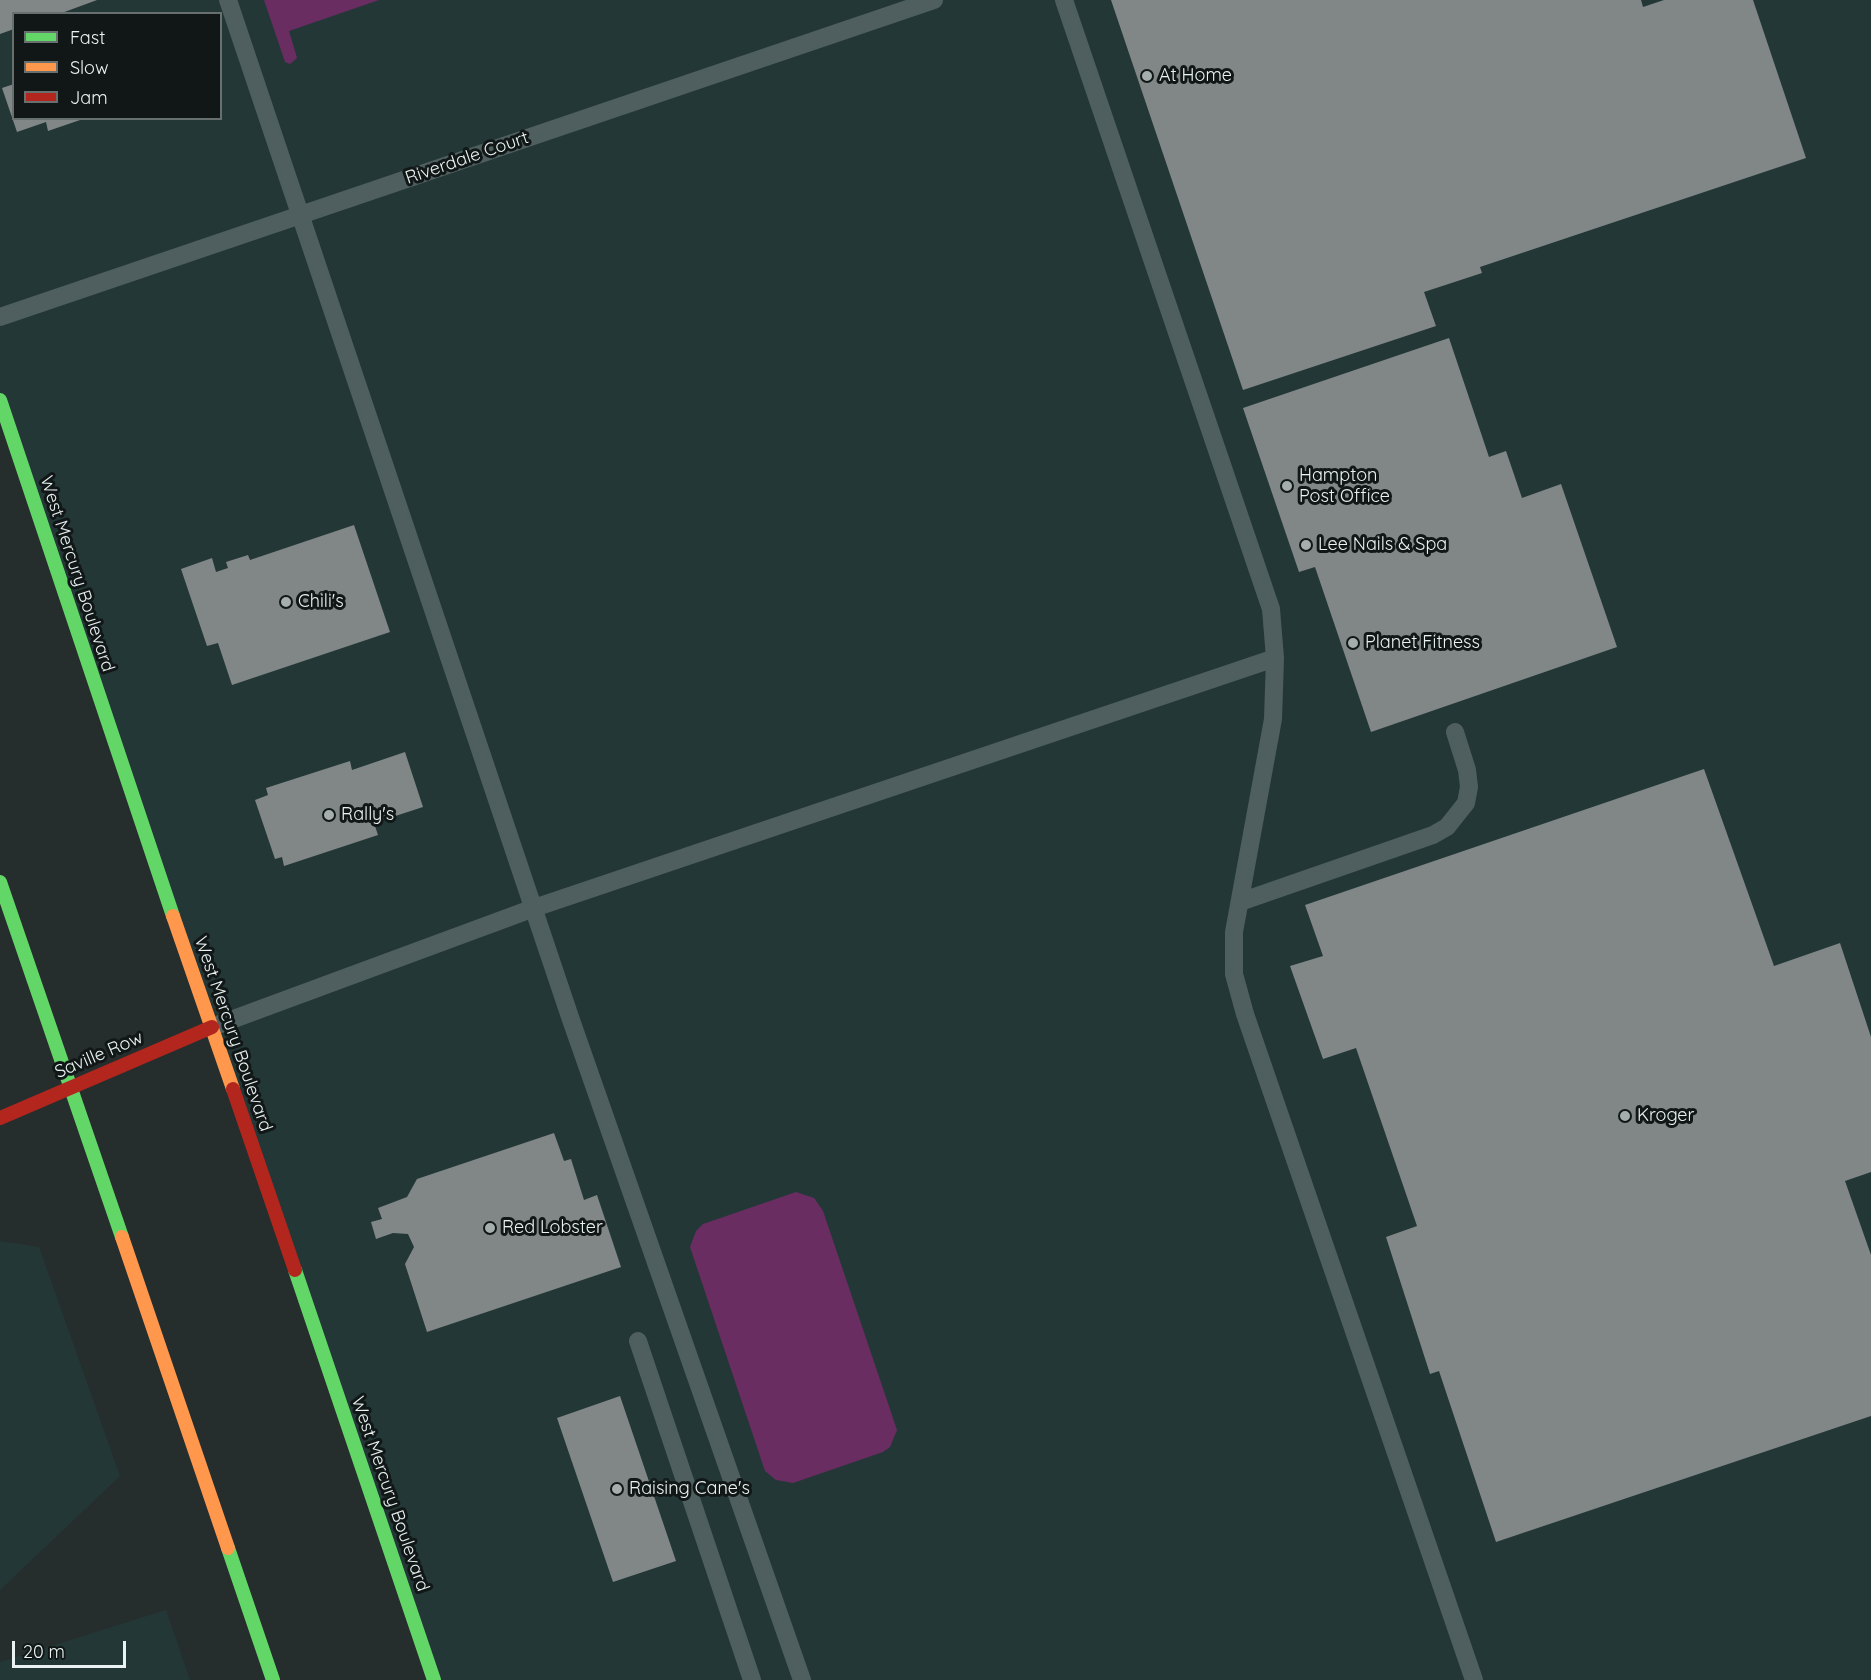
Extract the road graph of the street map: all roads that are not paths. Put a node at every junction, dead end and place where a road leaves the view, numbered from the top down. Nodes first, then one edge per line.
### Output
1 (228, 0) edge
2 (934, 0) edge
3 (1064, 0) edge
4 (299, 215) junction
5 (0, 317) edge
6 (0, 400) edge
7 (1275, 658) junction
8 (1455, 732) dead end
9 (0, 882) edge
10 (1240, 902) junction
11 (534, 908) junction
12 (212, 1027) junction
13 (70, 1086) junction
14 (0, 1118) edge
15 (638, 1341) dead end
16 (273, 1680) edge
17 (434, 1680) edge
18 (752, 1680) edge
19 (802, 1680) edge
20 (1474, 1680) edge

1 - 4 lane
2 - 4 lane, Riverdale Court
3 - 7 lane
4 - 5 lane, Riverdale Court
4 - 11 lane
6 - 12 main road, West Mercury Boulevard
7 - 10 lane
7 - 11 lane
8 - 10 lane
9 - 13 main road
10 - 20 lane
11 - 12 lane
11 - 19 lane
12 - 13 main road, Saville Row
12 - 17 main road, West Mercury Boulevard
13 - 14 main road, Saville Row
13 - 16 main road
15 - 18 lane

